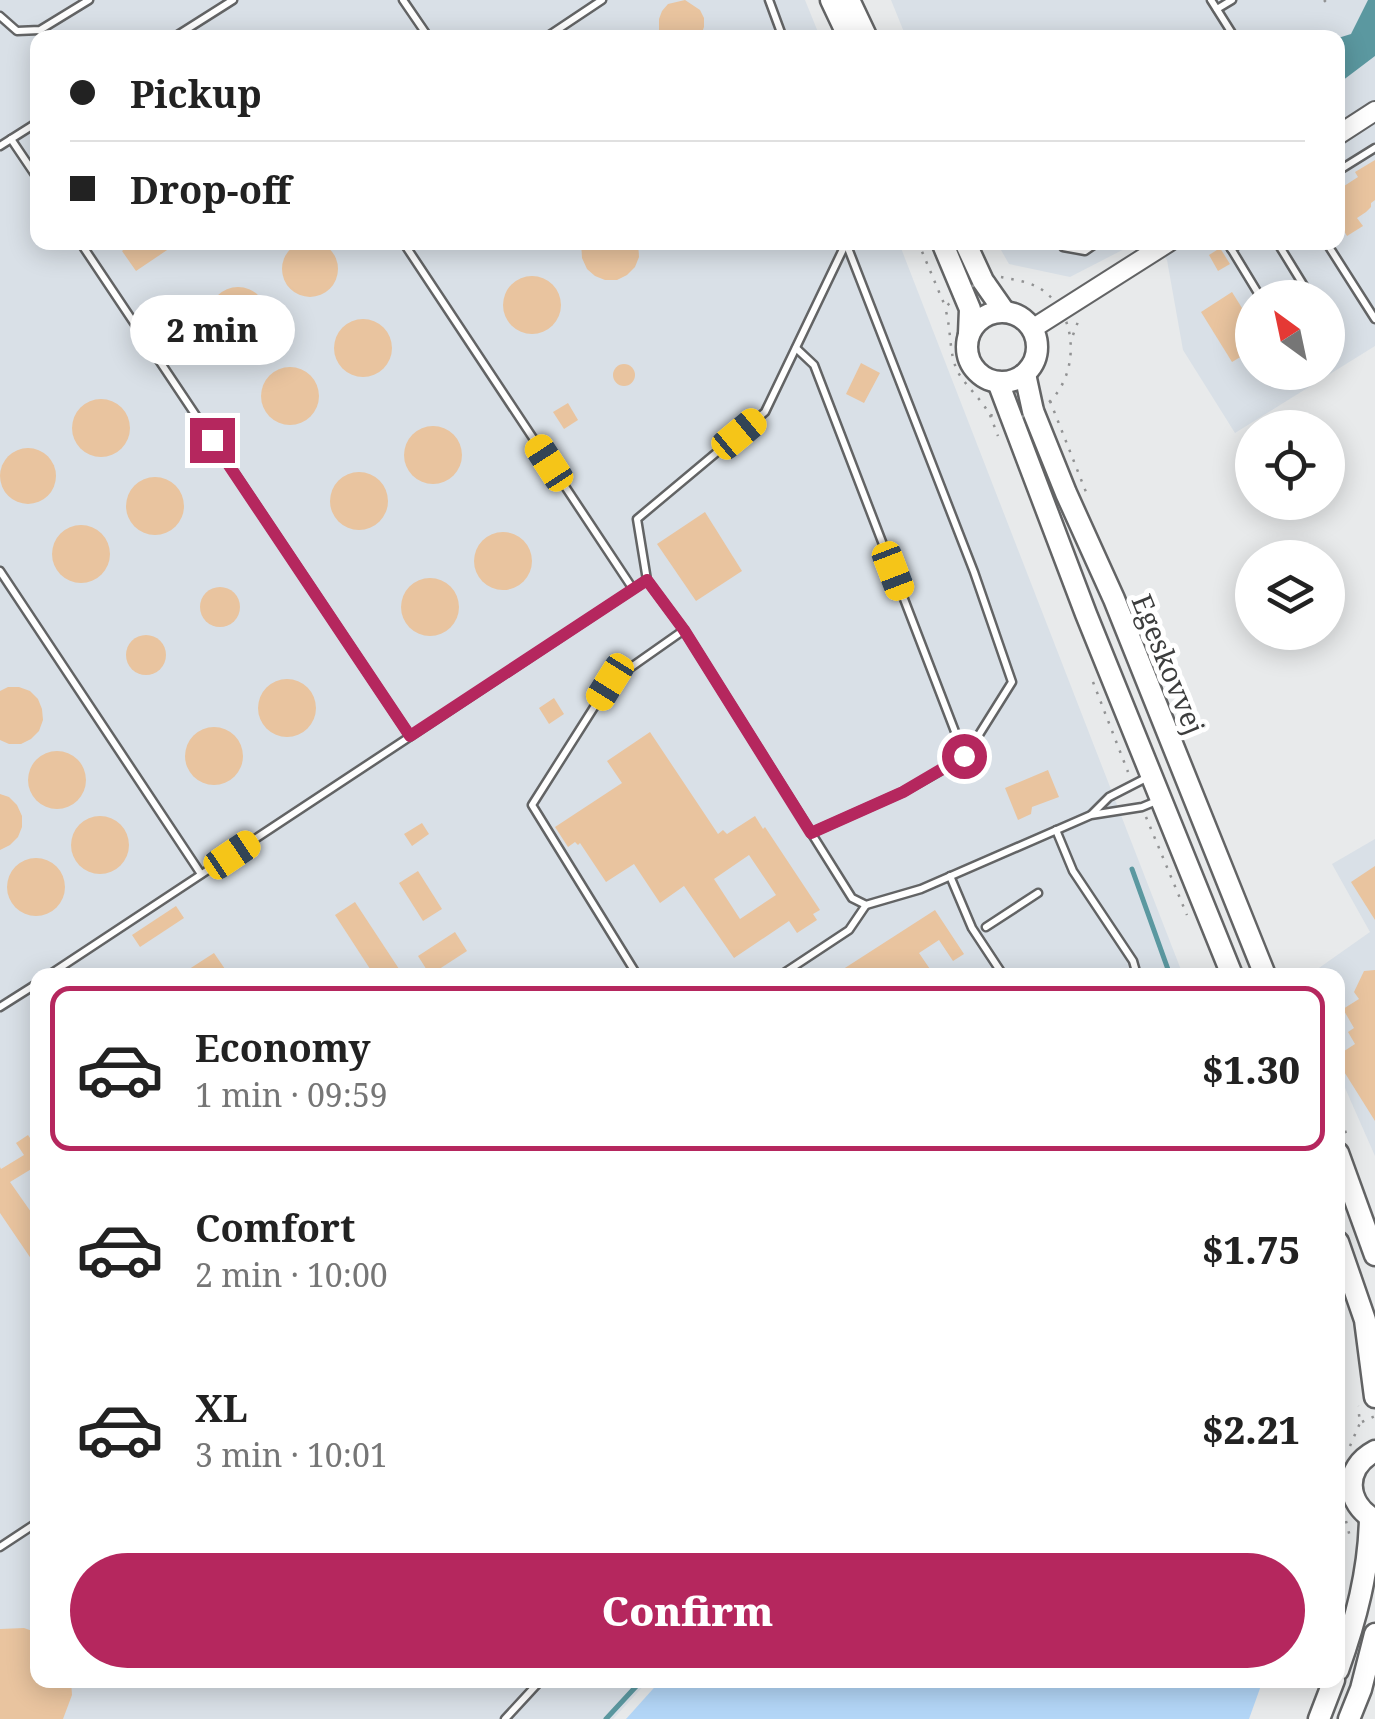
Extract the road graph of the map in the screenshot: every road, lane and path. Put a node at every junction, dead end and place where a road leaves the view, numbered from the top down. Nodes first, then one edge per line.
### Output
1 (89, 0) edge
2 (233, 0) edge
3 (403, 0) edge
4 (602, 0) edge
5 (769, 0) edge
6 (832, 0) edge
7 (849, 0) edge
8 (1212, 0) edge
9 (1232, 0) edge
10 (1217, 9) junction
11 (0, 16) edge
12 (30, 30) edge
13 (40, 30) edge
14 (186, 30) edge
15 (424, 30) edge
16 (557, 30) edge
17 (780, 30) edge
18 (845, 30) edge
19 (863, 30) edge
20 (1230, 30) edge
21 (1375, 111) edge
22 (30, 127) edge
23 (1345, 130) edge
24 (11, 139) junction
25 (0, 146) edge
26 (1375, 148) edge
27 (30, 167) edge
28 (1345, 167) edge
29 (85, 250) edge
30 (408, 250) edge
31 (843, 250) edge
32 (849, 250) edge
33 (921, 250) edge
34 (948, 250) edge
35 (966, 250) edge
36 (1155, 250) edge
37 (1231, 250) edge
38 (1283, 250) edge
39 (1331, 250) edge
40 (1249, 280) edge
41 (1300, 280) edge
42 (973, 285) junction
43 (946, 308) junction
44 (1061, 310) junction
45 (1004, 312) junction
46 (1375, 319) edge
47 (1032, 328) junction
48 (970, 334) junction
49 (796, 348) junction
50 (1025, 374) junction
51 (998, 382) junction
52 (1023, 415) junction
53 (0, 572) edge
54 (647, 580) junction
55 (633, 590) junction
56 (684, 630) junction
57 (410, 736) junction
58 (964, 756) junction
59 (1150, 776) junction
60 (1160, 800) junction
61 (1091, 814) junction
62 (1056, 830) junction
63 (811, 833) junction
64 (202, 875) junction
65 (950, 876) junction
66 (1038, 893) dead end
67 (866, 906) junction
68 (986, 927) dead end
69 (60, 968) edge
70 (633, 968) edge
71 (791, 968) edge
72 (998, 968) edge
73 (1135, 968) edge
74 (1229, 968) edge
75 (1262, 968) edge
76 (30, 987) edge
77 (1, 1005) edge
78 (1345, 1172) edge
79 (1375, 1254) edge
80 (1345, 1262) edge
81 (1375, 1397) edge
82 (1375, 1416) edge
83 (1360, 1423) dead end
84 (1375, 1451) edge
85 (1373, 1519) edge
86 (30, 1527) edge
87 (0, 1547) edge
88 (1375, 1634) edge
89 (1345, 1648) edge
90 (533, 1688) edge
91 (1331, 1688) edge
92 (504, 1719) edge
93 (1319, 1719) edge
94 (1349, 1719) edge

1 - 13 lane
2 - 14 lane
3 - 15 lane
4 - 16 lane
5 - 17 lane
6 - 18 main road
7 - 19 main road
8 - 10 lane
9 - 10 lane
10 - 20 lane
11 - 12 lane
21 - 23 street
22 - 24 lane
24 - 25 lane
24 - 27 lane
26 - 28 lane
29 - 57 lane
30 - 55 lane
31 - 49 lane
32 - 58 lane
33 - 43 path
34 - 42 main road
35 - 42 main road
36 - 44 street
37 - 40 lane
38 - 41 lane
39 - 46 lane
42 - 43 path
42 - 44 path
42 - 45 main road
42 - 48 main road
43 - 52 path
44 - 47 street
44 - 52 path
45 - 47 main road
45 - 48 main road
47 - 50 main road
48 - 51 main road
49 - 54 lane
49 - 58 lane
50 - 51 main road
50 - 52 main road, Egeskovvej
51 - 52 main road, Egeskovvej
52 - 59 main road, Egeskovvej
52 - 75 main road, Egeskovvej
53 - 64 lane
54 - 55 lane
54 - 56 lane
55 - 57 lane
56 - 63 lane
56 - 70 lane
57 - 64 lane
58 - 63 lane
59 - 60 main road, Egeskovvej
59 - 61 lane
60 - 61 lane
60 - 74 main road, Egeskovvej
61 - 62 lane
62 - 65 lane
62 - 73 lane
63 - 67 lane
64 - 69 lane
65 - 67 lane
65 - 72 lane
66 - 68 lane
67 - 71 lane
76 - 77 lane
78 - 79 main road
80 - 81 main road
82 - 83 path
84 - 85 main road
85 - 89 main road
86 - 87 lane
88 - 94 main road
90 - 92 lane
91 - 93 main road

